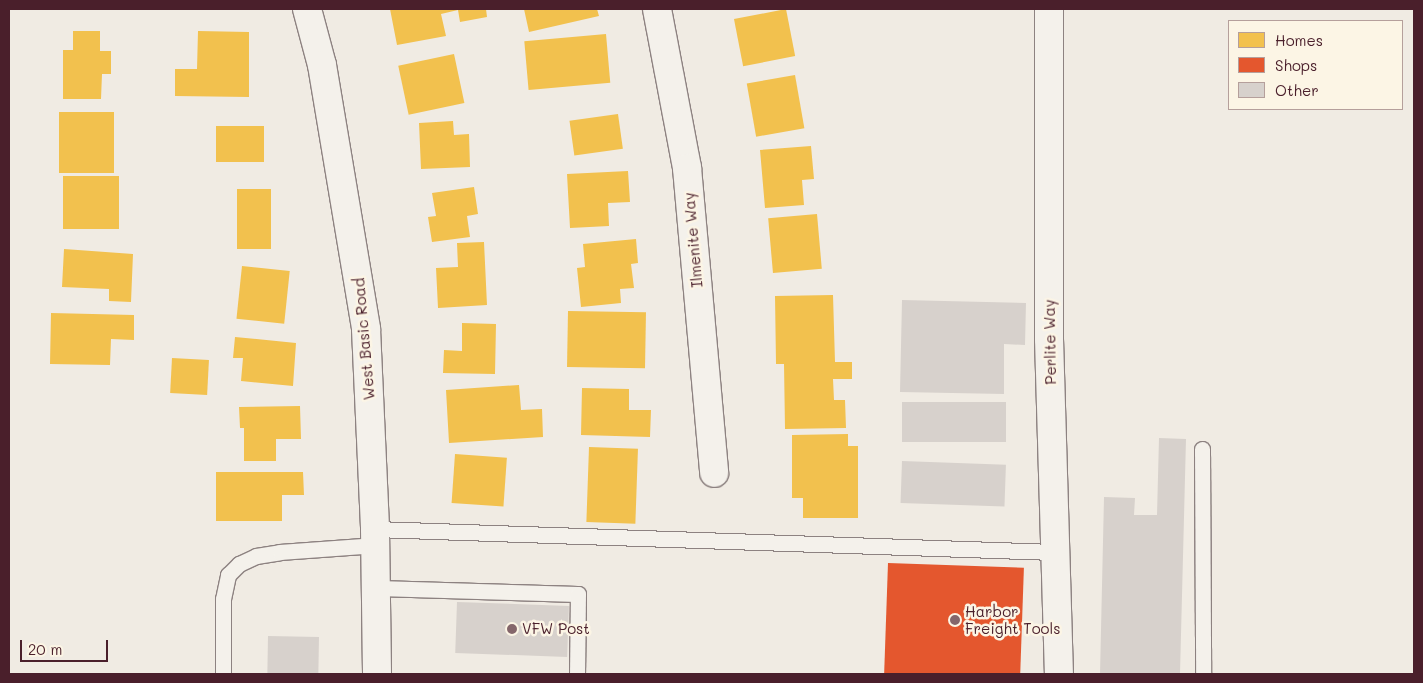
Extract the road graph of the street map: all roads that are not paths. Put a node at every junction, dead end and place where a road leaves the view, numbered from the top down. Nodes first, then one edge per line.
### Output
1 (307, 9) edge
2 (657, 9) edge
3 (1049, 9) edge
4 (1202, 448) dead end
5 (714, 473) dead end
6 (376, 537) junction
7 (1055, 552) junction
8 (377, 588) junction
9 (223, 674) edge
10 (376, 674) edge
11 (577, 674) edge
12 (1059, 674) edge
13 (1203, 674) edge

1 - 6 street, West Basic Road
2 - 5 street, Ilmenite Way
3 - 7 street, Perlite Way
4 - 13 lane
6 - 7 lane
6 - 8 street, West Basic Road
6 - 9 lane
7 - 12 street, Perlite Way
8 - 10 street, West Basic Road
8 - 11 lane

